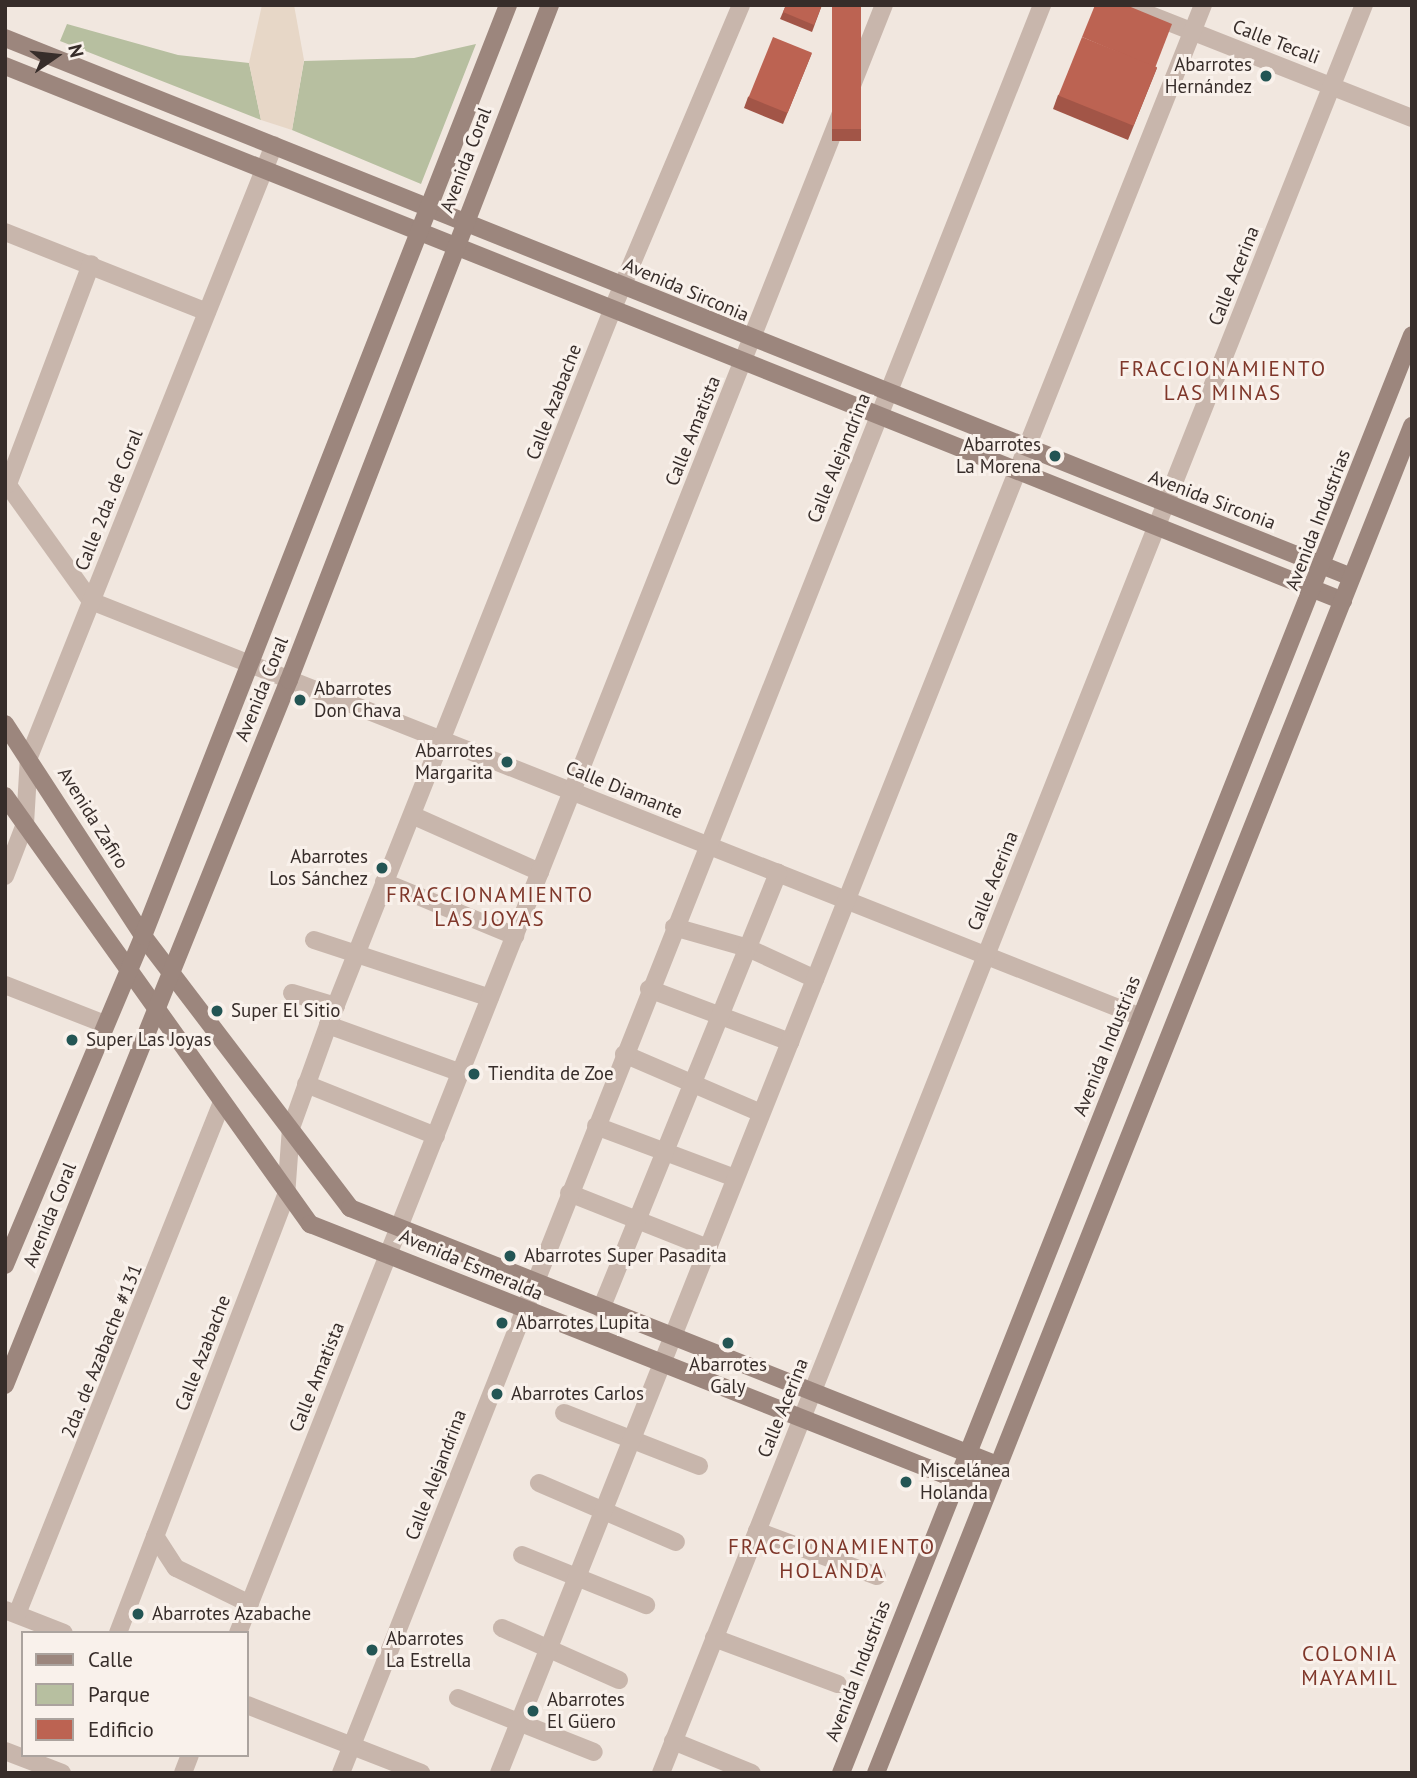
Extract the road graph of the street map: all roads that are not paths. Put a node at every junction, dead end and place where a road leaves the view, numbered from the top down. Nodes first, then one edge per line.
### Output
1 (508, 5) edge
2 (550, 5) edge
3 (741, 5) edge
4 (884, 5) edge
5 (1042, 5) edge
6 (1125, 5) edge
7 (1202, 5) edge
8 (1364, 5) edge
9 (1192, 32) junction
10 (5, 38) edge
11 (5, 65) edge
12 (1332, 86) junction
13 (1412, 118) edge
14 (274, 145) junction
15 (265, 169) junction
16 (426, 204) junction
17 (465, 220) junction
18 (416, 231) junction
19 (5, 232) edge
20 (455, 245) junction
21 (91, 264) junction
22 (623, 286) junction
23 (613, 308) junction
24 (207, 312) junction
25 (1412, 335) edge
26 (751, 341) junction
27 (744, 359) junction
28 (889, 394) junction
29 (879, 414) junction
30 (1412, 426) edge
31 (1026, 449) junction
32 (1018, 470) junction
33 (6, 483) edge
34 (1165, 505) junction
35 (1157, 525) junction
36 (1323, 565) junction
37 (1351, 577) junction
38 (1314, 587) junction
39 (91, 601) junction
40 (1343, 601) junction
41 (250, 666) junction
42 (289, 680) junction
43 (5, 724) edge
44 (444, 743) junction
45 (29, 757) junction
46 (572, 791) junction
47 (5, 796) edge
48 (414, 816) junction
49 (25, 824) junction
50 (706, 845) junction
51 (540, 872) junction
52 (778, 873) junction
53 (5, 876) edge
54 (384, 881) junction
55 (846, 901) junction
56 (674, 927) junction
57 (143, 936) junction
58 (514, 936) junction
59 (314, 940) dead end
60 (747, 948) junction
61 (358, 953) junction
62 (986, 955) junction
63 (171, 968) junction
64 (126, 969) junction
65 (815, 979) junction
66 (5, 985) edge
67 (649, 989) junction
68 (292, 993) dead end
69 (490, 998) junction
70 (156, 1004) junction
71 (336, 1006) junction
72 (1142, 1017) junction
73 (719, 1018) junction
74 (102, 1023) junction
75 (328, 1025) junction
76 (790, 1042) junction
77 (624, 1054) junction
78 (461, 1073) junction
79 (306, 1084) junction
80 (692, 1085) junction
81 (222, 1102) junction
82 (761, 1113) junction
83 (596, 1126) junction
84 (291, 1128) junction
85 (436, 1136) junction
86 (665, 1152) junction
87 (735, 1178) junction
88 (569, 1193) junction
89 (286, 1196) junction
90 (401, 1223) junction
91 (636, 1223) junction
92 (708, 1248) junction
93 (389, 1253) junction
94 (5, 1265) edge
95 (535, 1281) junction
96 (601, 1309) junction
97 (523, 1310) junction
98 (671, 1339) junction
99 (661, 1366) junction
100 (5, 1385) edge
101 (813, 1391) junction
102 (564, 1413) dead end
103 (801, 1420) junction
104 (631, 1440) junction
105 (966, 1451) junction
106 (997, 1465) junction
107 (699, 1466) dead end
108 (955, 1479) junction
109 (539, 1483) dead end
110 (986, 1492) junction
111 (603, 1511) junction
112 (757, 1531) junction
113 (155, 1536) junction
114 (676, 1542) dead end
115 (522, 1555) dead end
116 (877, 1576) dead end
117 (577, 1579) junction
118 (250, 1604) junction
119 (646, 1605) dead end
120 (11, 1612) edge
121 (502, 1628) dead end
122 (59, 1631) edge
123 (119, 1631) edge
124 (240, 1631) edge
125 (714, 1638) junction
126 (549, 1648) junction
127 (619, 1680) dead end
128 (838, 1684) dead end
129 (458, 1698) dead end
130 (248, 1705) edge
131 (521, 1720) junction
132 (673, 1741) junction
133 (352, 1746) junction
134 (5, 1751) edge
135 (594, 1752) dead end
136 (62, 1773) edge
137 (341, 1773) edge
138 (421, 1773) edge
139 (499, 1773) edge
140 (661, 1773) edge
141 (752, 1773) edge
142 (841, 1773) edge
143 (876, 1773) edge

1 - 16 street, Avenida Coral
2 - 17 street, Avenida Coral
3 - 22 street, Calle Azabache
4 - 26 street, Calle Amatista
5 - 28 street, Calle Alejandrina
6 - 9 street, Calle Tecali
7 - 9 street
8 - 12 street, Calle Acerina
9 - 12 street, Calle Tecali
9 - 31 street
10 - 14 street, Avenida Sirconia
11 - 15 street
12 - 13 street, Calle Tecali
12 - 34 street, Calle Acerina
14 - 15 street, Calle 2da. de Coral
14 - 16 street, Avenida Sirconia
15 - 18 street
15 - 24 street, Calle 2da. de Coral
16 - 17 street, Avenida Sirconia
16 - 18 street, Avenida Coral
17 - 20 street, Avenida Coral
17 - 22 street, Avenida Sirconia
18 - 20 street
18 - 41 street, Avenida Coral
19 - 21 street
20 - 23 street
20 - 42 street, Avenida Coral
21 - 24 street
21 - 33 street
22 - 23 street, Calle Azabache
22 - 26 street, Avenida Sirconia
23 - 27 street
23 - 44 street, Calle Azabache
24 - 39 street, Calle 2da. de Coral
25 - 36 street, Avenida Industrias
26 - 27 street, Calle Amatista
26 - 28 street, Avenida Sirconia
27 - 29 street
27 - 46 street, Calle Amatista
28 - 29 street, Calle Alejandrina
28 - 31 street, Avenida Sirconia
29 - 32 street
29 - 50 street, Calle Alejandrina
30 - 37 street
31 - 32 street
31 - 34 street, Avenida Sirconia
32 - 35 street
32 - 55 street
33 - 39 street
34 - 35 street, Calle Acerina
34 - 36 street, Avenida Sirconia
35 - 38 street
35 - 62 street, Calle Acerina
36 - 37 street, Avenida Sirconia
36 - 38 street, Avenida Industrias
37 - 40 street
38 - 40 street
38 - 72 street, Avenida Industrias
39 - 41 street, Calle Diamante
39 - 45 street, Calle 2da. de Coral
40 - 106 street
41 - 42 street, Calle Diamante
41 - 57 street, Avenida Coral
42 - 44 street, Calle Diamante
42 - 63 street, Avenida Coral
43 - 45 street, Avenida Zafiro
44 - 46 street, Calle Diamante
44 - 48 street, Calle Azabache
45 - 49 street, Calle 2da. de Coral
45 - 57 street, Avenida Zafiro
46 - 50 street, Calle Diamante
46 - 51 street, Calle Amatista
47 - 49 street
48 - 51 street
48 - 54 street, Calle Azabache
49 - 53 street, Calle 2da. de Coral
49 - 64 street
50 - 52 street, Calle Diamante
50 - 56 street, Calle Alejandrina
51 - 58 street, Calle Amatista
52 - 55 street, Calle Diamante
52 - 60 street
54 - 58 street
54 - 61 street, Calle Azabache
55 - 62 street, Calle Diamante
55 - 65 street
56 - 60 street
56 - 67 street, Calle Alejandrina
57 - 63 street, Avenida Esmeralda
57 - 64 street, Avenida Coral
58 - 69 street, Calle Amatista
59 - 61 street
60 - 65 street
60 - 73 street
61 - 69 street
61 - 71 street, Calle Azabache
62 - 72 street, Calle Diamante
62 - 101 street, Calle Acerina
63 - 70 street, Avenida Coral
63 - 84 street, Avenida Esmeralda
64 - 70 street, Avenida Esmeralda
64 - 74 street, Avenida Coral
65 - 76 street
66 - 74 street
67 - 73 street
67 - 77 street, Calle Alejandrina
68 - 71 street
69 - 78 street, Calle Amatista
70 - 81 street, Avenida Esmeralda
70 - 100 street, Avenida Coral
71 - 75 street, Calle Azabache
72 - 105 street, Avenida Industrias
73 - 76 street
73 - 80 street
74 - 94 street, Avenida Coral
75 - 78 street
75 - 79 street, Calle Azabache
76 - 82 street
77 - 80 street
77 - 83 street, Calle Alejandrina
78 - 85 street, Calle Amatista
79 - 84 street, Calle Azabache
79 - 85 street
80 - 82 street
80 - 86 street
81 - 89 street, Avenida Esmeralda
81 - 120 street, 2da. de Azabache #131
82 - 87 street
83 - 86 street
83 - 88 street, Calle Alejandrina
84 - 89 street, Calle Azabache
84 - 90 street, Avenida Esmeralda
85 - 90 street, Calle Amatista
86 - 87 street
86 - 91 street
87 - 92 street
88 - 91 street
88 - 95 street, Calle Alejandrina
89 - 93 street, Avenida Esmeralda
89 - 113 street, Calle Azabache
90 - 93 street, Calle Amatista
90 - 95 street, Avenida Esmeralda
91 - 92 street
91 - 96 street
92 - 98 street
93 - 97 street, Avenida Esmeralda
93 - 118 street, Calle Amatista
95 - 96 street, Avenida Esmeralda
95 - 97 street, Calle Alejandrina
96 - 98 street, Avenida Esmeralda
97 - 99 street, Avenida Esmeralda
97 - 133 street, Calle Alejandrina
98 - 99 street
98 - 101 street, Avenida Esmeralda
99 - 103 street, Avenida Esmeralda
99 - 104 street
101 - 103 street, Calle Acerina
101 - 105 street, Avenida Esmeralda
102 - 104 street
103 - 108 street, Avenida Esmeralda
103 - 112 street, Calle Acerina
104 - 107 street
104 - 111 street
105 - 106 street, Avenida Esmeralda
105 - 108 street, Avenida Industrias
106 - 110 street
108 - 110 street, Avenida Esmeralda
108 - 142 street, Avenida Industrias
109 - 111 street
110 - 143 street
111 - 114 street
111 - 117 street
112 - 116 street
112 - 125 street, Calle Acerina
113 - 118 street
113 - 123 street, Calle Azabache
115 - 117 street
117 - 119 street
117 - 126 street
118 - 124 street, Calle Amatista
120 - 122 street
121 - 126 street
125 - 128 street
125 - 132 street, Calle Acerina
126 - 127 street
126 - 131 street
129 - 131 street
130 - 133 street
131 - 135 street
131 - 139 street
132 - 140 street, Calle Acerina
132 - 141 street
133 - 137 street, Calle Alejandrina
133 - 138 street
134 - 136 street

